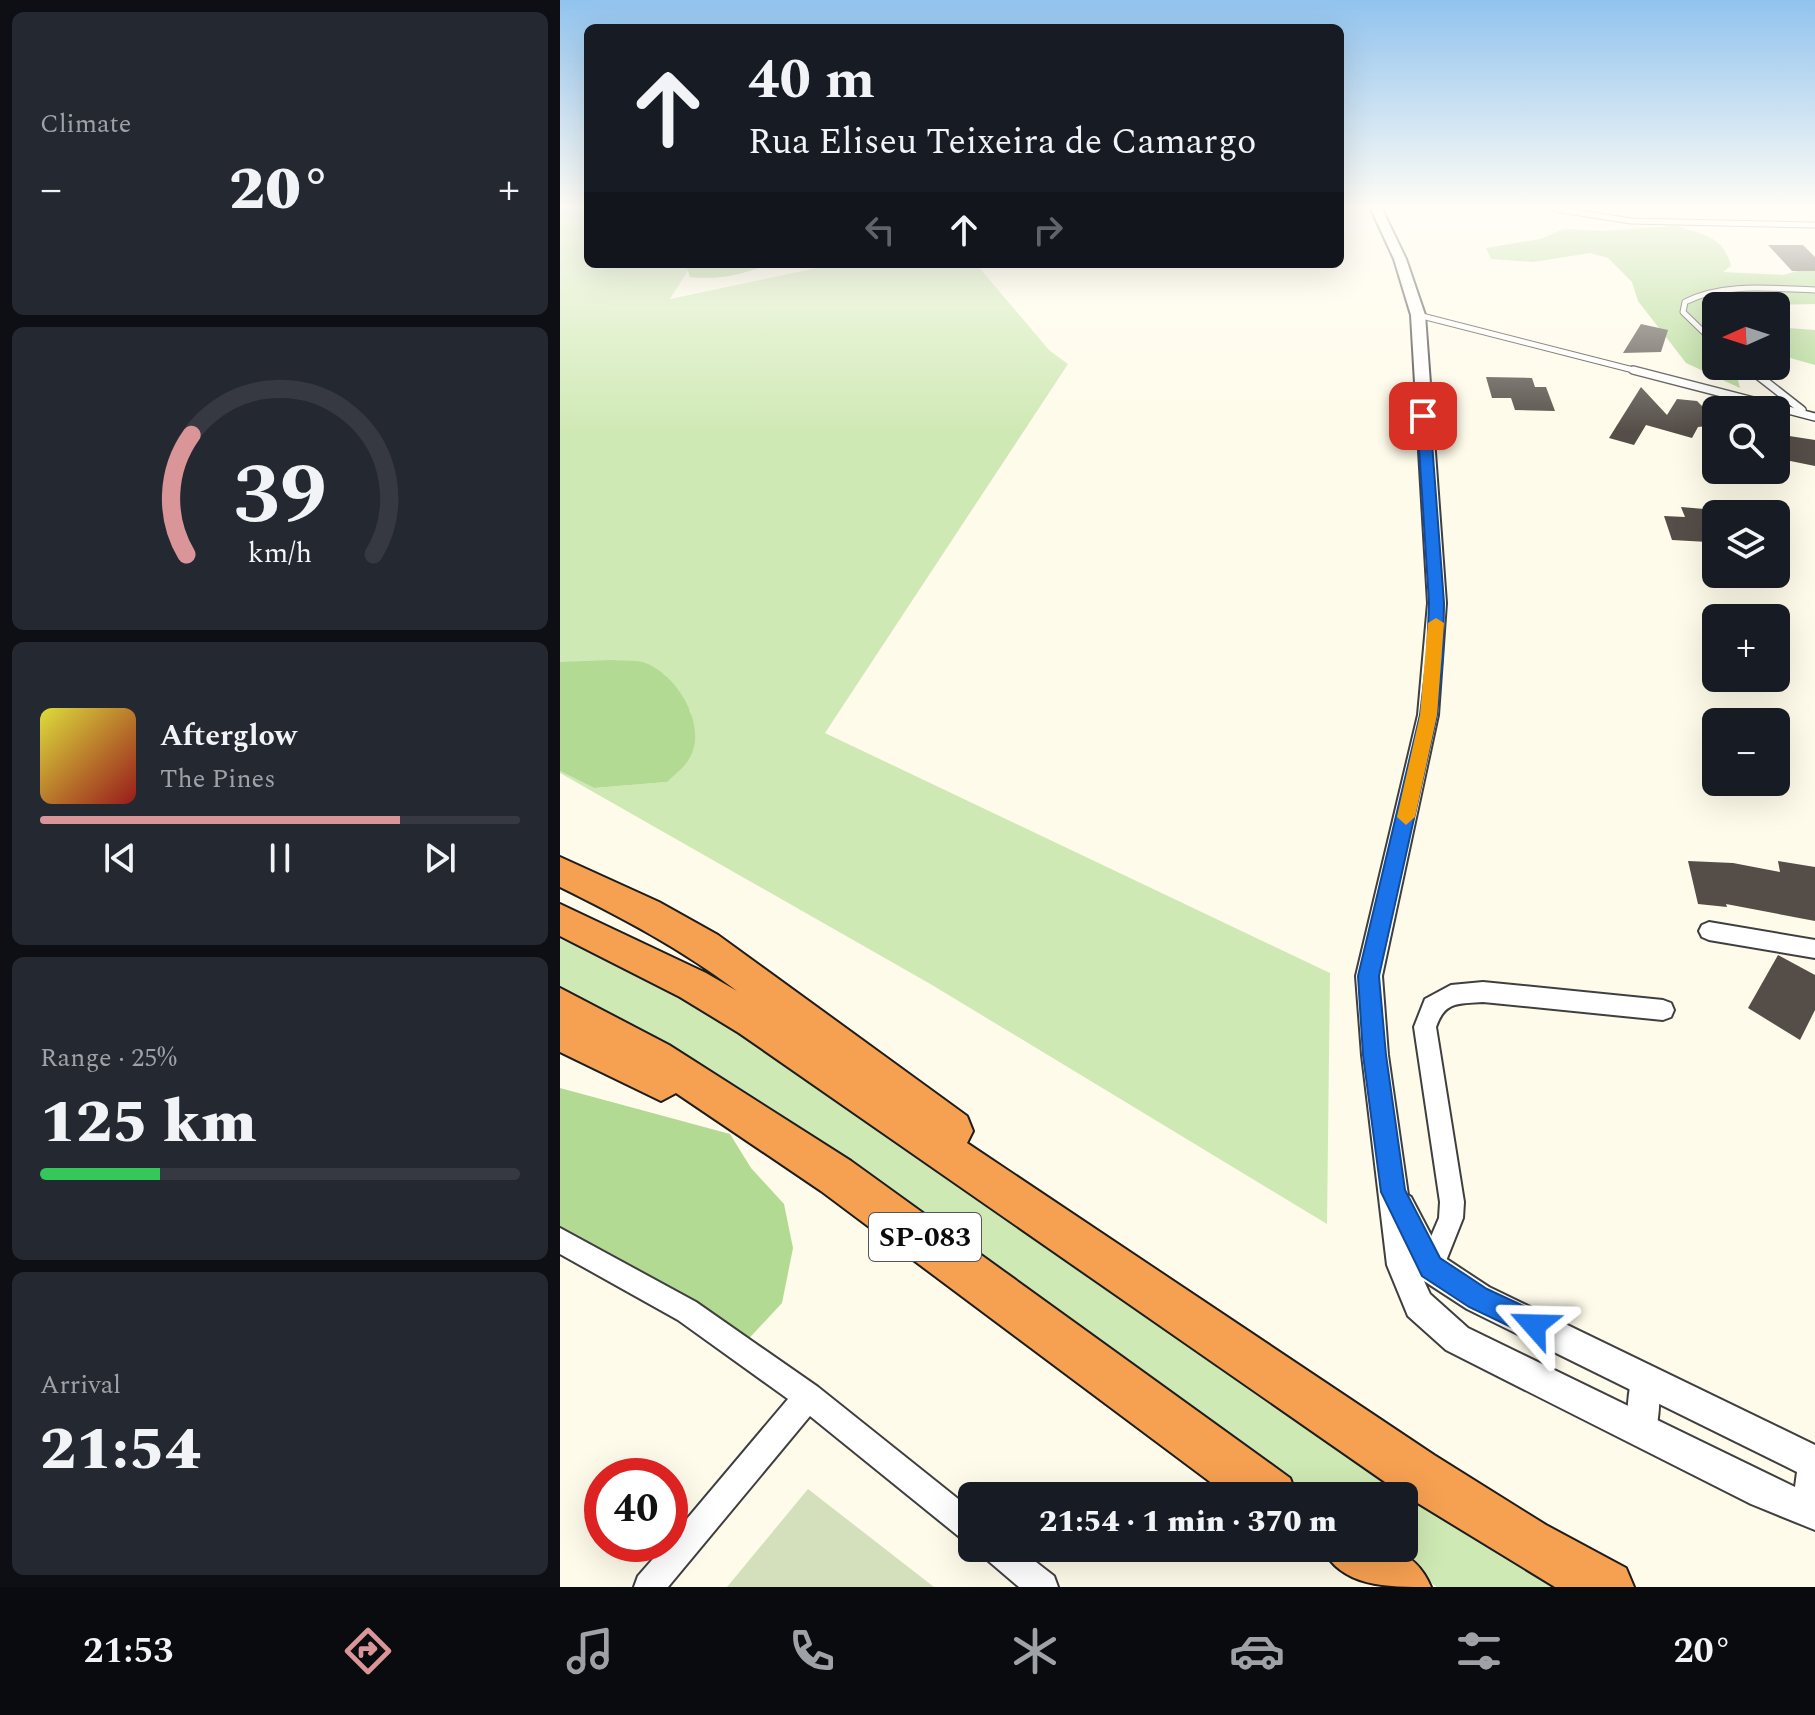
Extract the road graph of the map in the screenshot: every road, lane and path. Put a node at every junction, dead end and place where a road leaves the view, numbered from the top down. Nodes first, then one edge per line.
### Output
1 (1408, 283) edge
2 (1815, 290) edge
3 (1727, 292) edge
4 (1702, 295) edge
5 (1418, 315) junction
6 (1702, 333) edge
7 (1763, 380) edge
8 (1806, 414) junction
9 (1815, 417) edge
10 (560, 871) edge
11 (560, 919) edge
12 (1709, 931) dead end
13 (1815, 949) edge
14 (560, 1005) edge
15 (1663, 1010) dead end
16 (560, 1033) edge
17 (785, 1141) junction
18 (1393, 1192) junction
19 (560, 1240) edge
20 (1431, 1267) junction
21 (1645, 1378) junction
22 (1279, 1380) junction
23 (808, 1397) junction
24 (1642, 1432) junction
25 (1815, 1463) edge
26 (1252, 1482) edge
27 (1812, 1511) edge
28 (958, 1518) edge
29 (1012, 1562) edge
30 (1368, 1562) edge
31 (649, 1587) edge
32 (1043, 1587) edge
33 (1404, 1587) edge
34 (1607, 1587) edge

1 - 5 street
2 - 3 lane
4 - 6 lane
5 - 8 lane
5 - 18 street
7 - 8 lane
8 - 9 lane
10 - 22 highway
11 - 22 highway, SP-083
12 - 13 street
14 - 17 highway, SP-083
15 - 20 street
16 - 17 highway
17 - 26 highway, SP-083
18 - 20 street
18 - 24 street
19 - 23 street
20 - 21 street
21 - 24 street
21 - 25 street
22 - 34 highway, SP-083
23 - 28 street
23 - 31 street
24 - 27 street
25 - 27 street
29 - 32 street
30 - 33 highway

